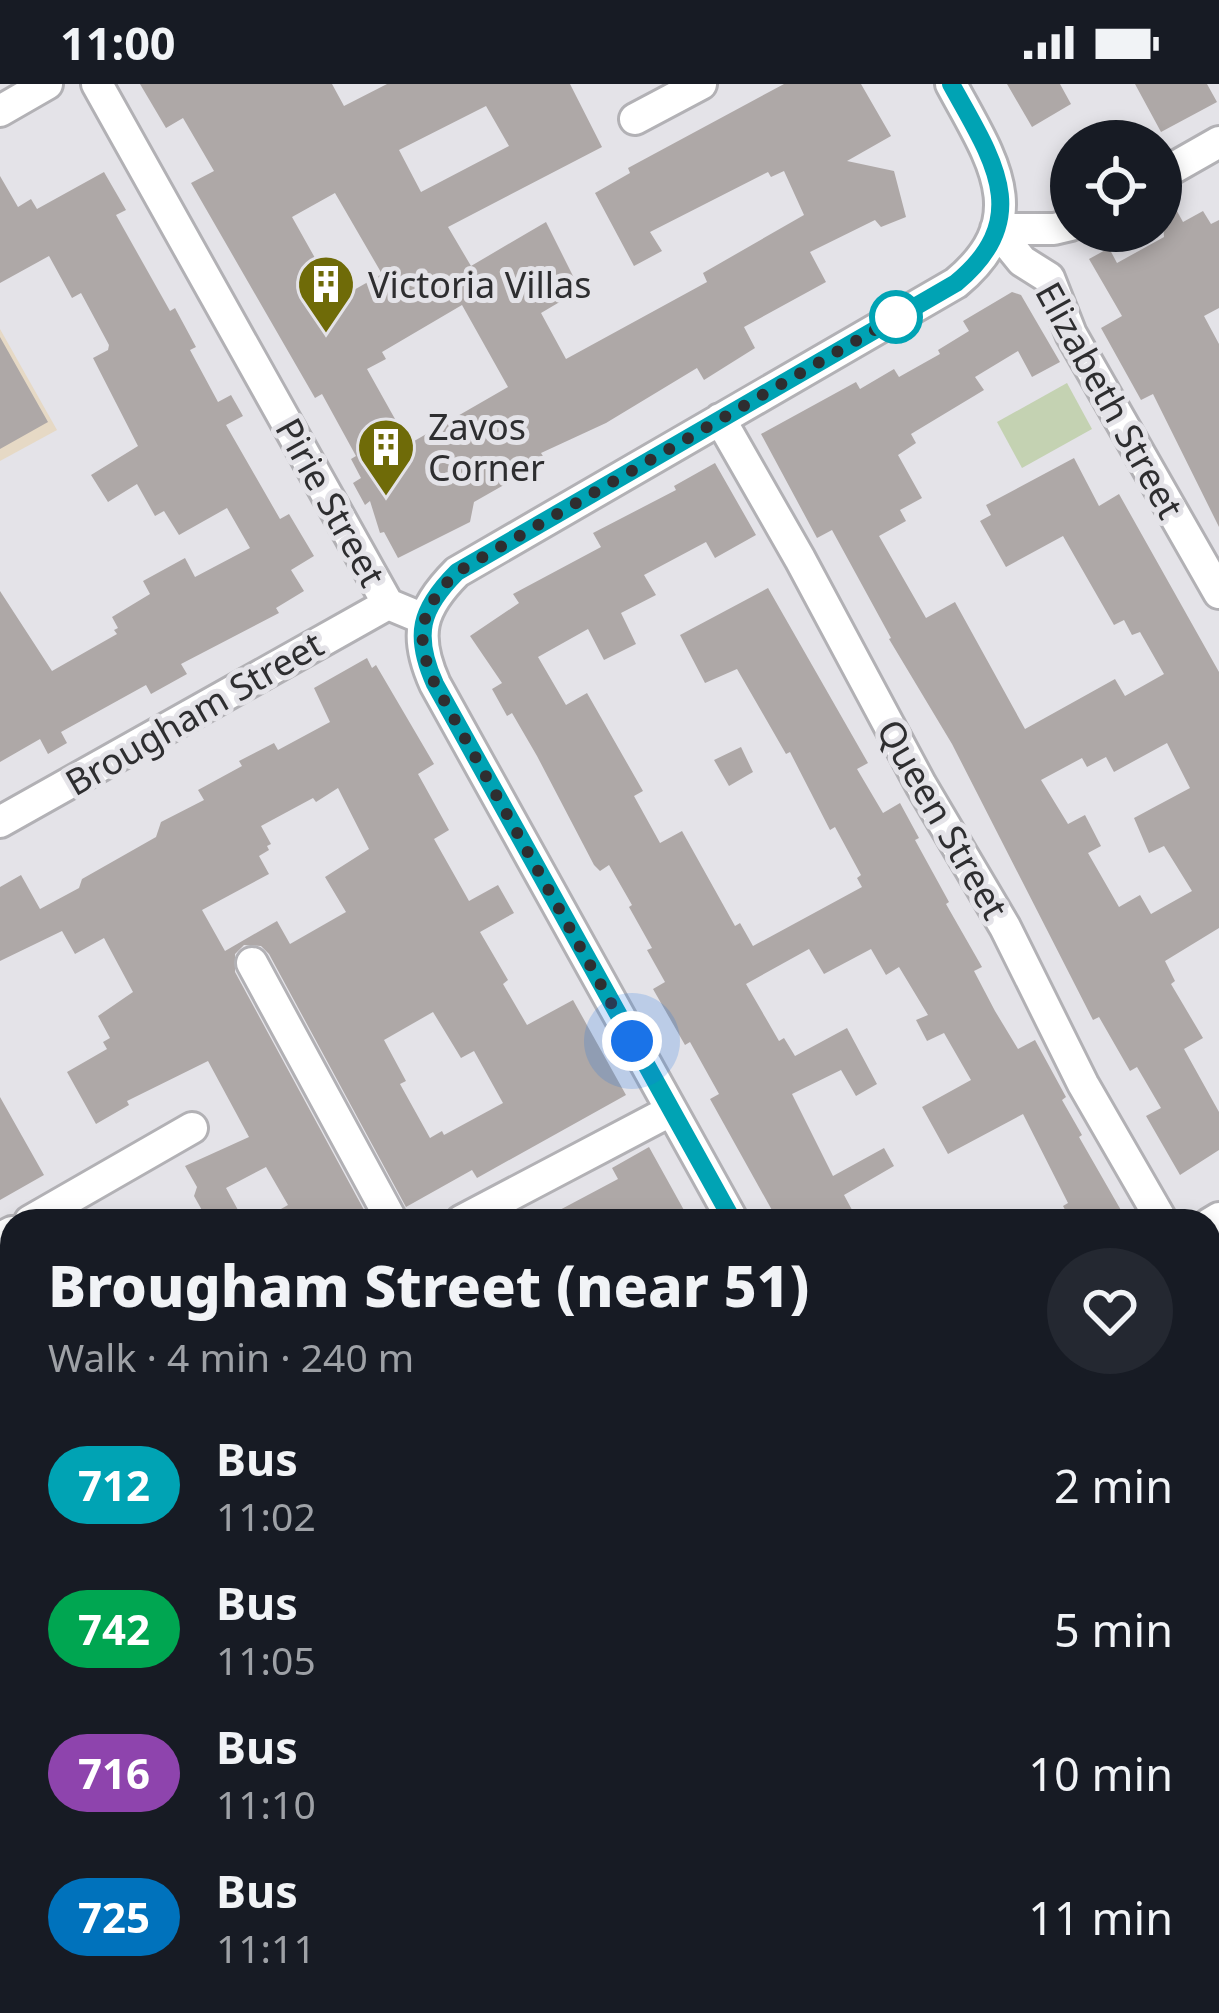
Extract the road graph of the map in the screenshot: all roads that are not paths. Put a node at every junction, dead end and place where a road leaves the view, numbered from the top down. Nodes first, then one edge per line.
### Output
1 (46, 84) edge
2 (97, 84) edge
3 (700, 84) edge
4 (951, 84) edge
5 (0, 111) edge
6 (635, 119) dead end
7 (1219, 142) edge
8 (1182, 163) edge
9 (996, 229) junction
10 (1050, 230) edge
11 (720, 419) junction
12 (1219, 593) edge
13 (388, 604) junction
14 (424, 619) junction
15 (0, 822) edge
16 (252, 963) dead end
17 (670, 1111) junction
18 (191, 1128) dead end
19 (51, 1209) edge
20 (385, 1209) edge
21 (483, 1209) edge
22 (726, 1209) edge
23 (1155, 1209) edge

1 - 5 street
2 - 13 street, Pirie Street
3 - 6 street
4 - 9 street
7 - 8 street
9 - 10 street
9 - 11 street
9 - 12 street, Elizabeth Street
11 - 14 street
11 - 23 street, Queen Street
13 - 14 street, Pirie Street
13 - 15 street, Brougham Street
14 - 17 street
16 - 20 street
17 - 21 street
17 - 22 street
18 - 19 street

